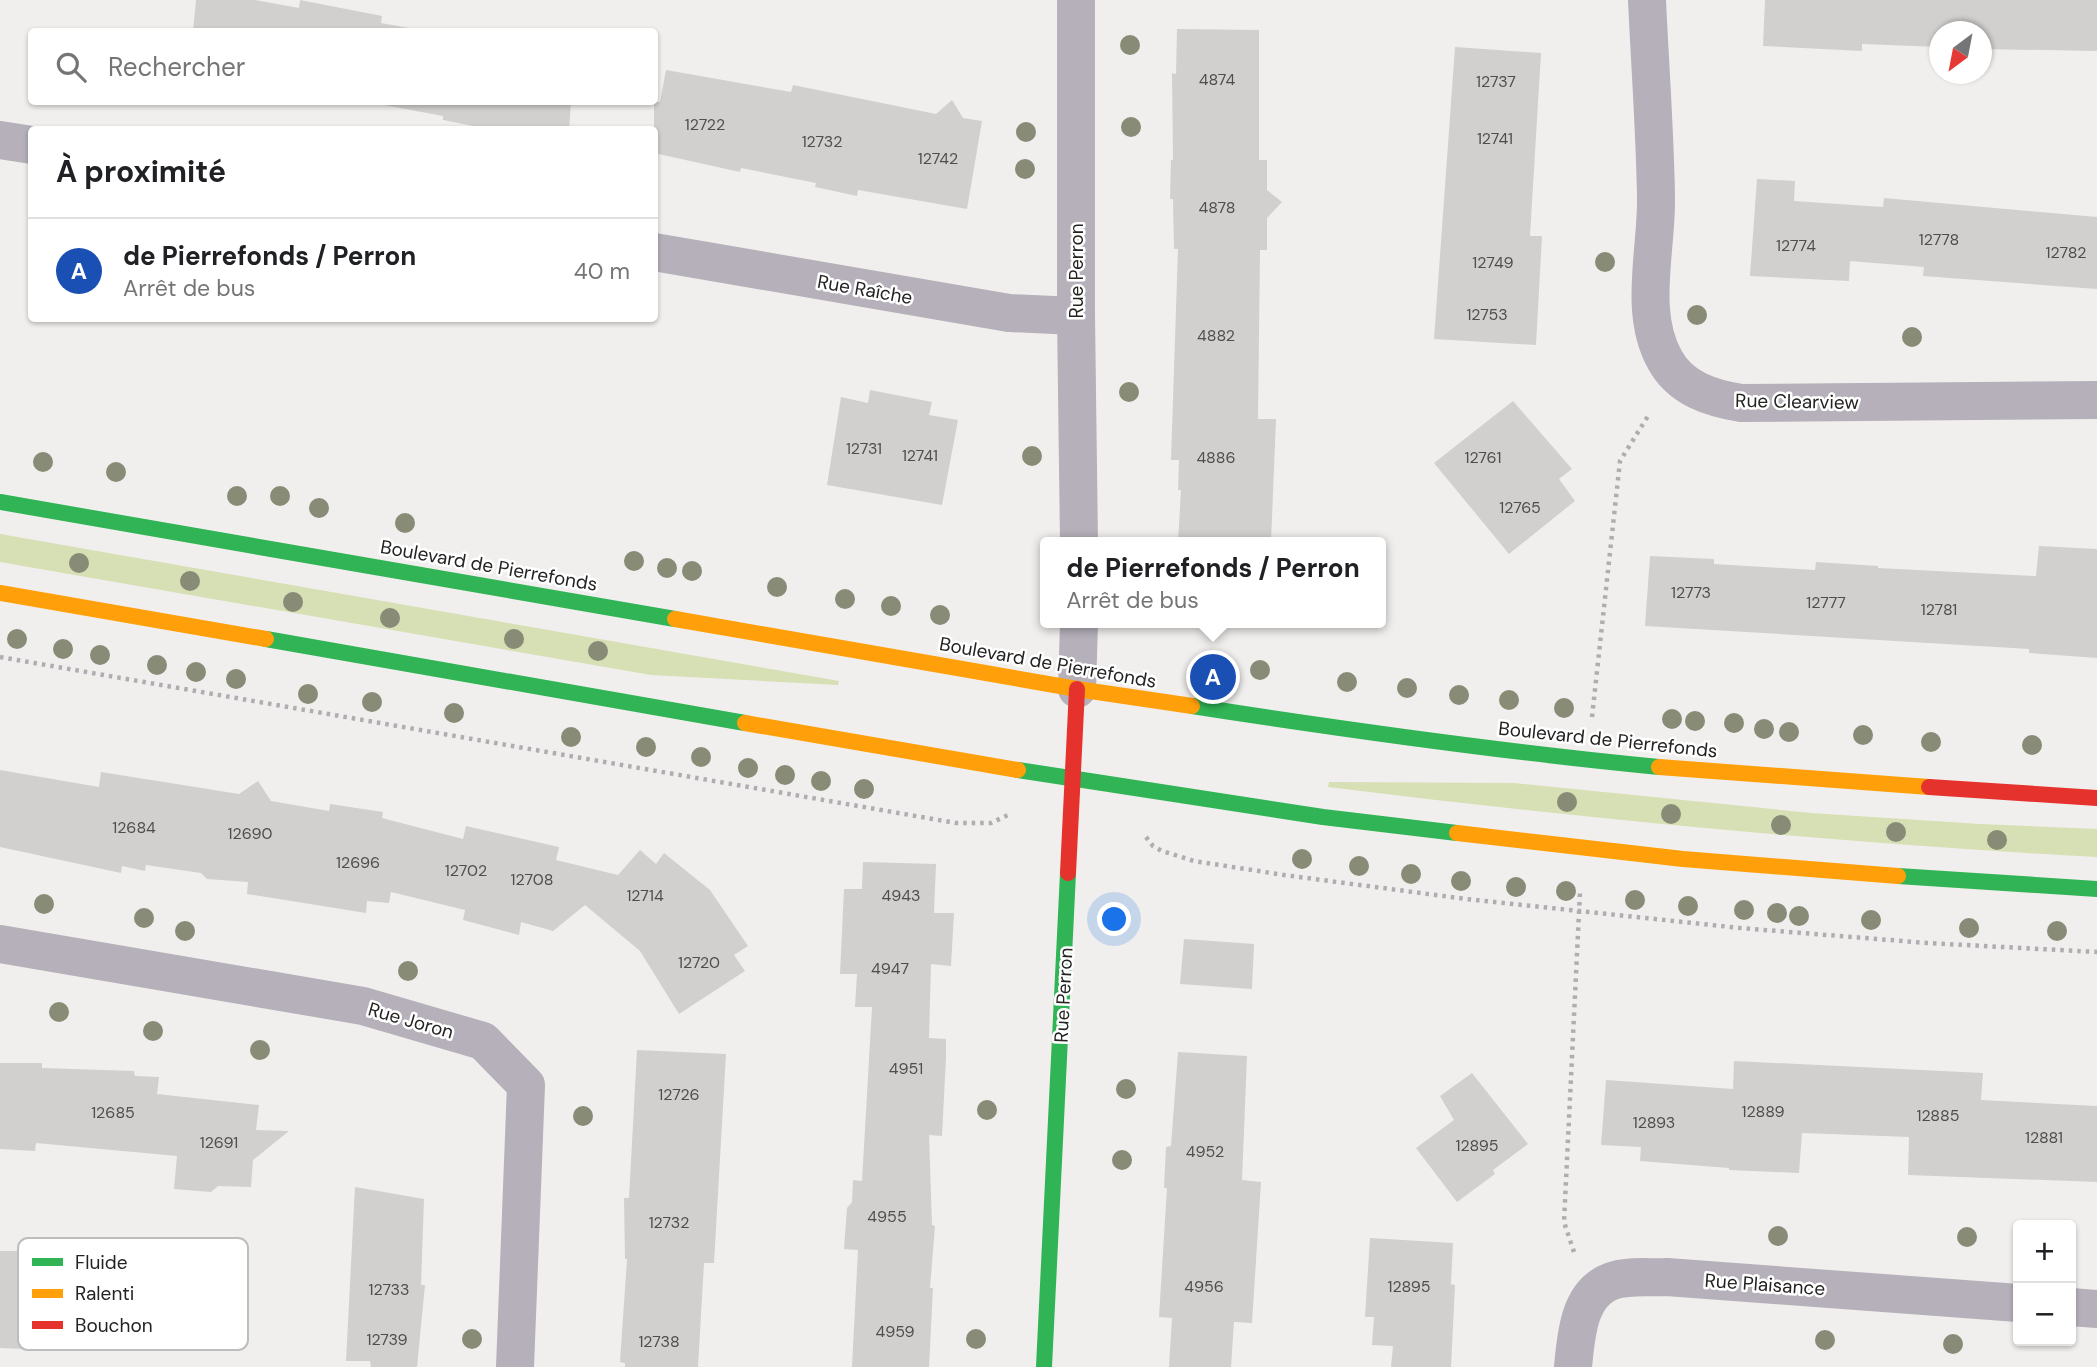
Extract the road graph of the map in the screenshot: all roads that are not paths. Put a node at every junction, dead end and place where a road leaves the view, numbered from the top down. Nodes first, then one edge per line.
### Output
1 (1076, 0) edge
2 (1647, 0) edge
3 (0, 140) edge
4 (28, 144) edge
5 (658, 253) edge
6 (1076, 316) junction
7 (2097, 400) edge
8 (0, 502) edge
9 (1079, 537) edge
10 (0, 593) edge
11 (1079, 628) edge
12 (1077, 689) junction
13 (1074, 780) junction
14 (2097, 798) edge
15 (2097, 889) edge
16 (0, 944) edge
17 (2013, 1303) edge
18 (2076, 1307) edge
19 (2097, 1309) edge
20 (515, 1367) edge
21 (1044, 1367) edge
22 (1573, 1367) edge

1 - 6 street, Rue Perron
2 - 7 street, Rue Clearview
3 - 4 street
5 - 6 street, Rue Raîche
6 - 9 street, Rue Perron
8 - 12 main road, Boulevard de Pierrefonds
10 - 13 main road
11 - 12 street, Rue Perron
12 - 13 main road, Rue Perron
12 - 14 main road, Boulevard de Pierrefonds
13 - 15 main road
13 - 21 main road, Rue Perron
16 - 20 street, Rue Joron
17 - 22 street, Rue Plaisance
18 - 19 street

